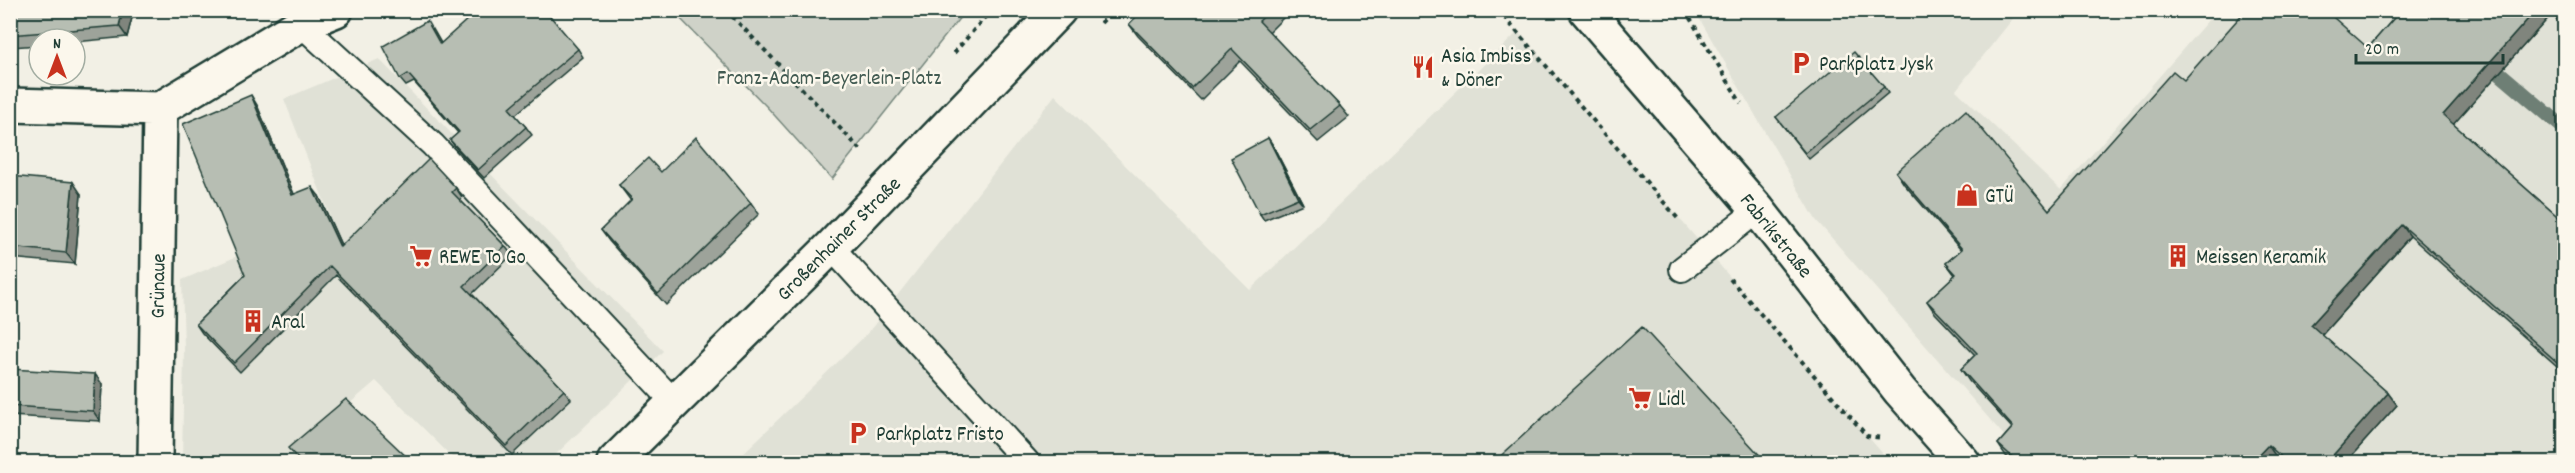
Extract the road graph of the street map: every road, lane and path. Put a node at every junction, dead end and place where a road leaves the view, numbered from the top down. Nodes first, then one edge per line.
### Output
1 (336, 10) edge
2 (726, 10) edge
3 (1059, 10) edge
4 (1586, 10) edge
5 (1685, 10) edge
6 (293, 17) edge
7 (1741, 103) dead end
8 (10, 105) edge
9 (160, 110) junction
10 (893, 182) junction
11 (1758, 210) junction
12 (831, 247) junction
13 (1682, 269) dead end
14 (673, 401) junction
15 (155, 462) edge
16 (614, 462) edge
17 (1028, 462) edge
18 (1963, 462) edge

1 - 6 street
2 - 10 path
3 - 10 street, Großenhainer Straße
4 - 11 street, Fabrikstraße
5 - 7 path
6 - 9 street
6 - 14 lane
8 - 9 street
9 - 15 street, Grünaue
10 - 12 street, Großenhainer Straße
11 - 13 lane
11 - 18 street, Fabrikstraße
12 - 14 street, Großenhainer Straße
12 - 17 lane
14 - 16 street, Großenhainer Straße

